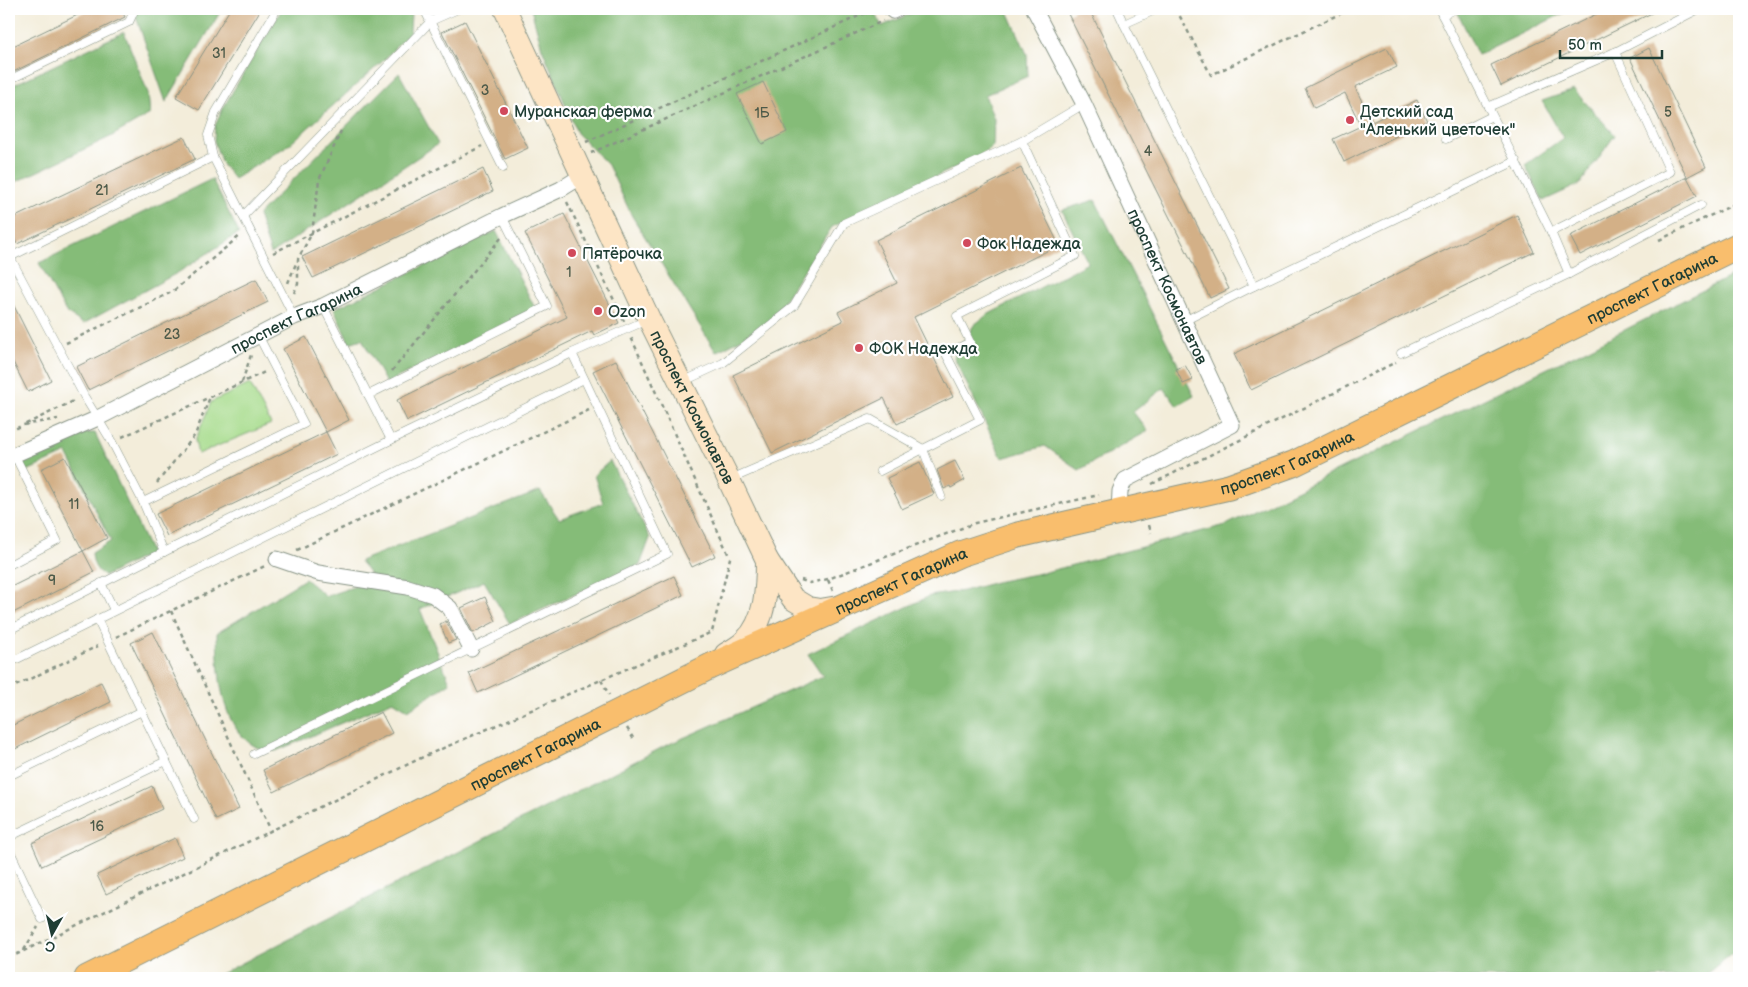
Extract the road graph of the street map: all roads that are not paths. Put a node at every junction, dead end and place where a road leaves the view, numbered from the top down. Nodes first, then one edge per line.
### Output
1 (135, 9) edge
2 (277, 9) edge
3 (424, 9) edge
4 (458, 9) edge
5 (505, 9) edge
6 (1036, 9) edge
7 (1117, 9) edge
8 (1157, 9) edge
9 (1455, 9) edge
10 (1699, 9) edge
11 (1441, 12) edge
12 (430, 21) junction
13 (1124, 24) junction
14 (1615, 52) junction
15 (9, 80) edge
16 (1084, 104) junction
17 (1488, 107) junction
18 (1492, 116) junction
19 (1446, 140) dead end
20 (1022, 141) junction
21 (213, 157) junction
22 (1516, 161) junction
23 (503, 168) dead end
24 (582, 176) junction
25 (1701, 205) dead end
26 (243, 216) junction
27 (505, 223) junction
28 (1551, 232) junction
29 (1739, 245) edge
30 (9, 256) edge
31 (1569, 274) junction
32 (1254, 286) junction
33 (323, 306) junction
34 (294, 317) junction
35 (649, 319) junction
36 (1184, 321) junction
37 (258, 334) junction
38 (572, 353) junction
39 (1402, 356) road end
40 (584, 378) junction
41 (680, 383) junction
42 (372, 393) junction
43 (98, 418) junction
44 (391, 440) junction
45 (923, 449) junction
46 (11, 455) edge
47 (880, 471) dead end
48 (729, 480) junction
49 (941, 496) dead end
50 (143, 502) junction
51 (1120, 502) junction
52 (164, 552) junction
53 (278, 559) road end
54 (767, 560) junction
55 (9, 566) edge
56 (101, 583) junction
57 (839, 606) junction
58 (114, 610) junction
59 (97, 619) junction
60 (9, 630) edge
61 (471, 649) junction
62 (9, 663) edge
63 (711, 666) junction
64 (142, 711) junction
65 (254, 754) dead end
66 (166, 761) junction
67 (9, 776) edge
68 (194, 819) dead end
69 (9, 837) edge
70 (9, 849) edge
71 (42, 919) road end
72 (87, 978) edge

1 - 15 lane
2 - 21 lane
3 - 12 lane
4 - 12 lane
5 - 24 main road, проспект Космонавтов
6 - 16 street, проспект Космонавтов
7 - 13 lane
8 - 13 lane
9 - 11 lane
10 - 14 lane
11 - 17 lane
12 - 23 lane
12 - 26 lane
13 - 32 lane
14 - 17 lane
14 - 28 lane
16 - 20 lane
16 - 36 street, проспект Космонавтов
17 - 18 lane
18 - 19 lane
18 - 22 lane
20 - 41 lane
20 - 45 lane
21 - 26 lane
21 - 30 lane
22 - 28 lane
22 - 32 lane
24 - 27 street, проспект Гагарина
24 - 35 main road, проспект Космонавтов
25 - 31 lane
26 - 34 lane
27 - 33 street, проспект Гагарина
27 - 42 lane
28 - 31 lane
29 - 51 main road, проспект Гагарина
30 - 43 lane
31 - 39 lane
32 - 36 lane
33 - 34 street, проспект Гагарина
33 - 42 lane
34 - 37 street, проспект Гагарина
35 - 38 lane
35 - 41 main road, проспект Космонавтов
36 - 51 street, проспект Космонавтов
37 - 43 street, проспект Гагарина
37 - 50 lane
38 - 40 lane
38 - 44 lane
40 - 58 lane
40 - 61 lane
41 - 48 main road, проспект Космонавтов
42 - 44 lane
43 - 46 street, проспект Гагарина
43 - 50 lane
44 - 52 lane
45 - 47 lane
45 - 48 lane
45 - 49 lane
46 - 55 lane
48 - 54 main road, проспект Космонавтов
50 - 52 lane
51 - 57 main road, проспект Гагарина
52 - 56 lane
53 - 61 street
54 - 57 main road, проспект Космонавтов
54 - 63 main road
56 - 58 lane
56 - 60 lane
57 - 63 main road, проспект Гагарина
58 - 59 lane
59 - 62 lane
59 - 64 lane
61 - 65 lane
63 - 72 main road, проспект Гагарина
64 - 66 lane
64 - 67 lane
66 - 68 lane
66 - 69 lane
70 - 71 lane

